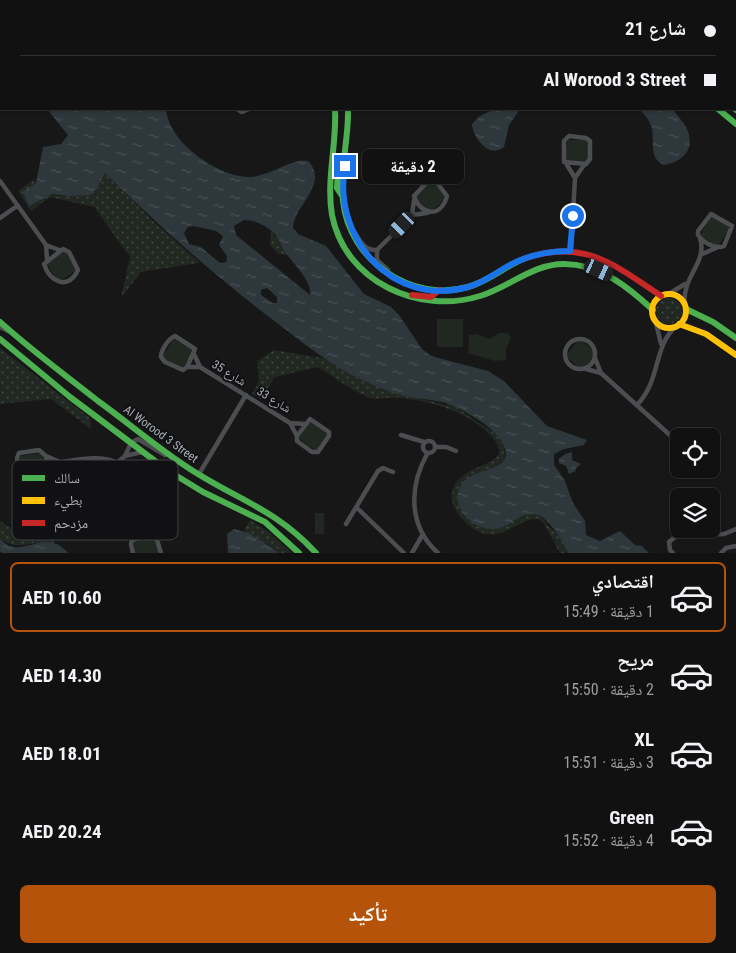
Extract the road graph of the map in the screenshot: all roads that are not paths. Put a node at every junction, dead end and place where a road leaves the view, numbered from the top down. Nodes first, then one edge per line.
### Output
1 (335, 110) edge
2 (348, 110) edge
3 (719, 110) edge
4 (736, 124) edge
5 (332, 163) junction
6 (567, 164) junction
7 (584, 165) junction
8 (576, 178) junction
9 (0, 181) edge
10 (343, 197) junction
11 (414, 200) junction
12 (17, 206) junction
13 (427, 212) junction
14 (412, 215) junction
15 (0, 218) edge
16 (346, 219) junction
17 (700, 238) junction
18 (46, 245) junction
19 (716, 248) junction
20 (59, 250) junction
21 (377, 250) junction
22 (570, 251) junction
23 (702, 254) junction
24 (48, 259) junction
25 (402, 282) junction
26 (686, 283) junction
27 (439, 290) junction
28 (396, 294) junction
29 (664, 295) junction
30 (685, 307) junction
31 (652, 310) junction
32 (654, 319) junction
33 (0, 322) edge
34 (677, 326) junction
35 (0, 327) edge
36 (12, 332) junction
37 (736, 338) edge
38 (0, 339) edge
39 (661, 348) junction
40 (194, 354) junction
41 (736, 355) edge
42 (595, 358) junction
43 (187, 367) junction
44 (200, 367) junction
45 (586, 370) junction
46 (600, 373) junction
47 (246, 395) junction
48 (637, 405) junction
49 (290, 422) junction
50 (304, 424) junction
51 (401, 435) dead end
52 (670, 435) edge
53 (297, 436) junction
54 (424, 442) junction
55 (131, 443) junction
56 (435, 447) junction
57 (456, 451) dead end
58 (144, 452) junction
59 (427, 454) junction
60 (46, 456) junction
61 (125, 456) junction
62 (174, 458) junction
63 (17, 460) edge
64 (46, 460) edge
65 (55, 460) edge
66 (79, 460) edge
67 (111, 460) edge
68 (120, 460) edge
69 (155, 460) edge
70 (177, 460) edge
71 (178, 461) edge
72 (393, 472) dead end
73 (199, 474) junction
74 (178, 476) edge
75 (356, 507) junction
76 (346, 524) dead end
77 (736, 529) edge
78 (424, 534) junction
79 (133, 540) edge
80 (157, 540) edge
81 (736, 546) edge
82 (132, 553) edge
83 (161, 553) edge
84 (299, 553) edge
85 (316, 553) edge
86 (404, 553) edge
87 (412, 553) edge
88 (438, 553) edge
89 (673, 553) edge
90 (722, 553) edge

1 - 5 street
2 - 10 street
3 - 4 street
5 - 10 street
5 - 28 street
6 - 7 street
6 - 7 street
6 - 8 street
7 - 8 street
8 - 22 street
9 - 12 street
10 - 16 street
11 - 13 street
11 - 13 street
11 - 14 street
12 - 15 street
12 - 18 street
13 - 14 street
14 - 21 street
16 - 21 street
16 - 25 street
17 - 19 street
17 - 19 street
17 - 23 street
18 - 20 street
18 - 24 street
19 - 23 street
20 - 24 street
20 - 24 street
21 - 25 street
22 - 27 street
22 - 29 street
23 - 26 street
25 - 27 street
26 - 29 street
26 - 30 street
27 - 28 street
28 - 31 street
29 - 30 street
29 - 31 street
30 - 34 street
30 - 37 street
31 - 32 street
32 - 34 street
32 - 39 street
33 - 36 street, Al Worood 3 Street
34 - 39 street
34 - 41 street
35 - 36 street
36 - 62 street, Al Worood 3 Street
38 - 55 street, Al Worood 3 Street
39 - 48 street
40 - 43 street
40 - 43 street, شارع 35
40 - 44 street, شارع 35
42 - 45 street
42 - 45 street
42 - 46 street
43 - 44 street, شارع 35
44 - 47 street, شارع 35
45 - 46 street
46 - 48 street
47 - 49 street, شارع 33
47 - 73 street
48 - 52 street
49 - 50 street, شارع 33
49 - 53 street, شارع 33
50 - 53 street
50 - 53 street, شارع 33
51 - 54 street
54 - 56 street
54 - 59 street
55 - 58 street, Al Worood 3 Street
55 - 61 street
55 - 62 street
56 - 57 street
56 - 59 street
58 - 61 street
58 - 69 street, Al Worood 3 Street
59 - 78 street
60 - 63 street
60 - 64 street
60 - 65 street
61 - 68 street
62 - 70 street, Al Worood 3 Street
66 - 67 street
71 - 73 street, Al Worood 3 Street
72 - 75 street
73 - 85 street, Al Worood 3 Street
74 - 84 street, Al Worood 3 Street
75 - 76 street
75 - 86 street
77 - 89 street
78 - 87 street
78 - 88 street
79 - 82 street
80 - 83 street
81 - 90 street

